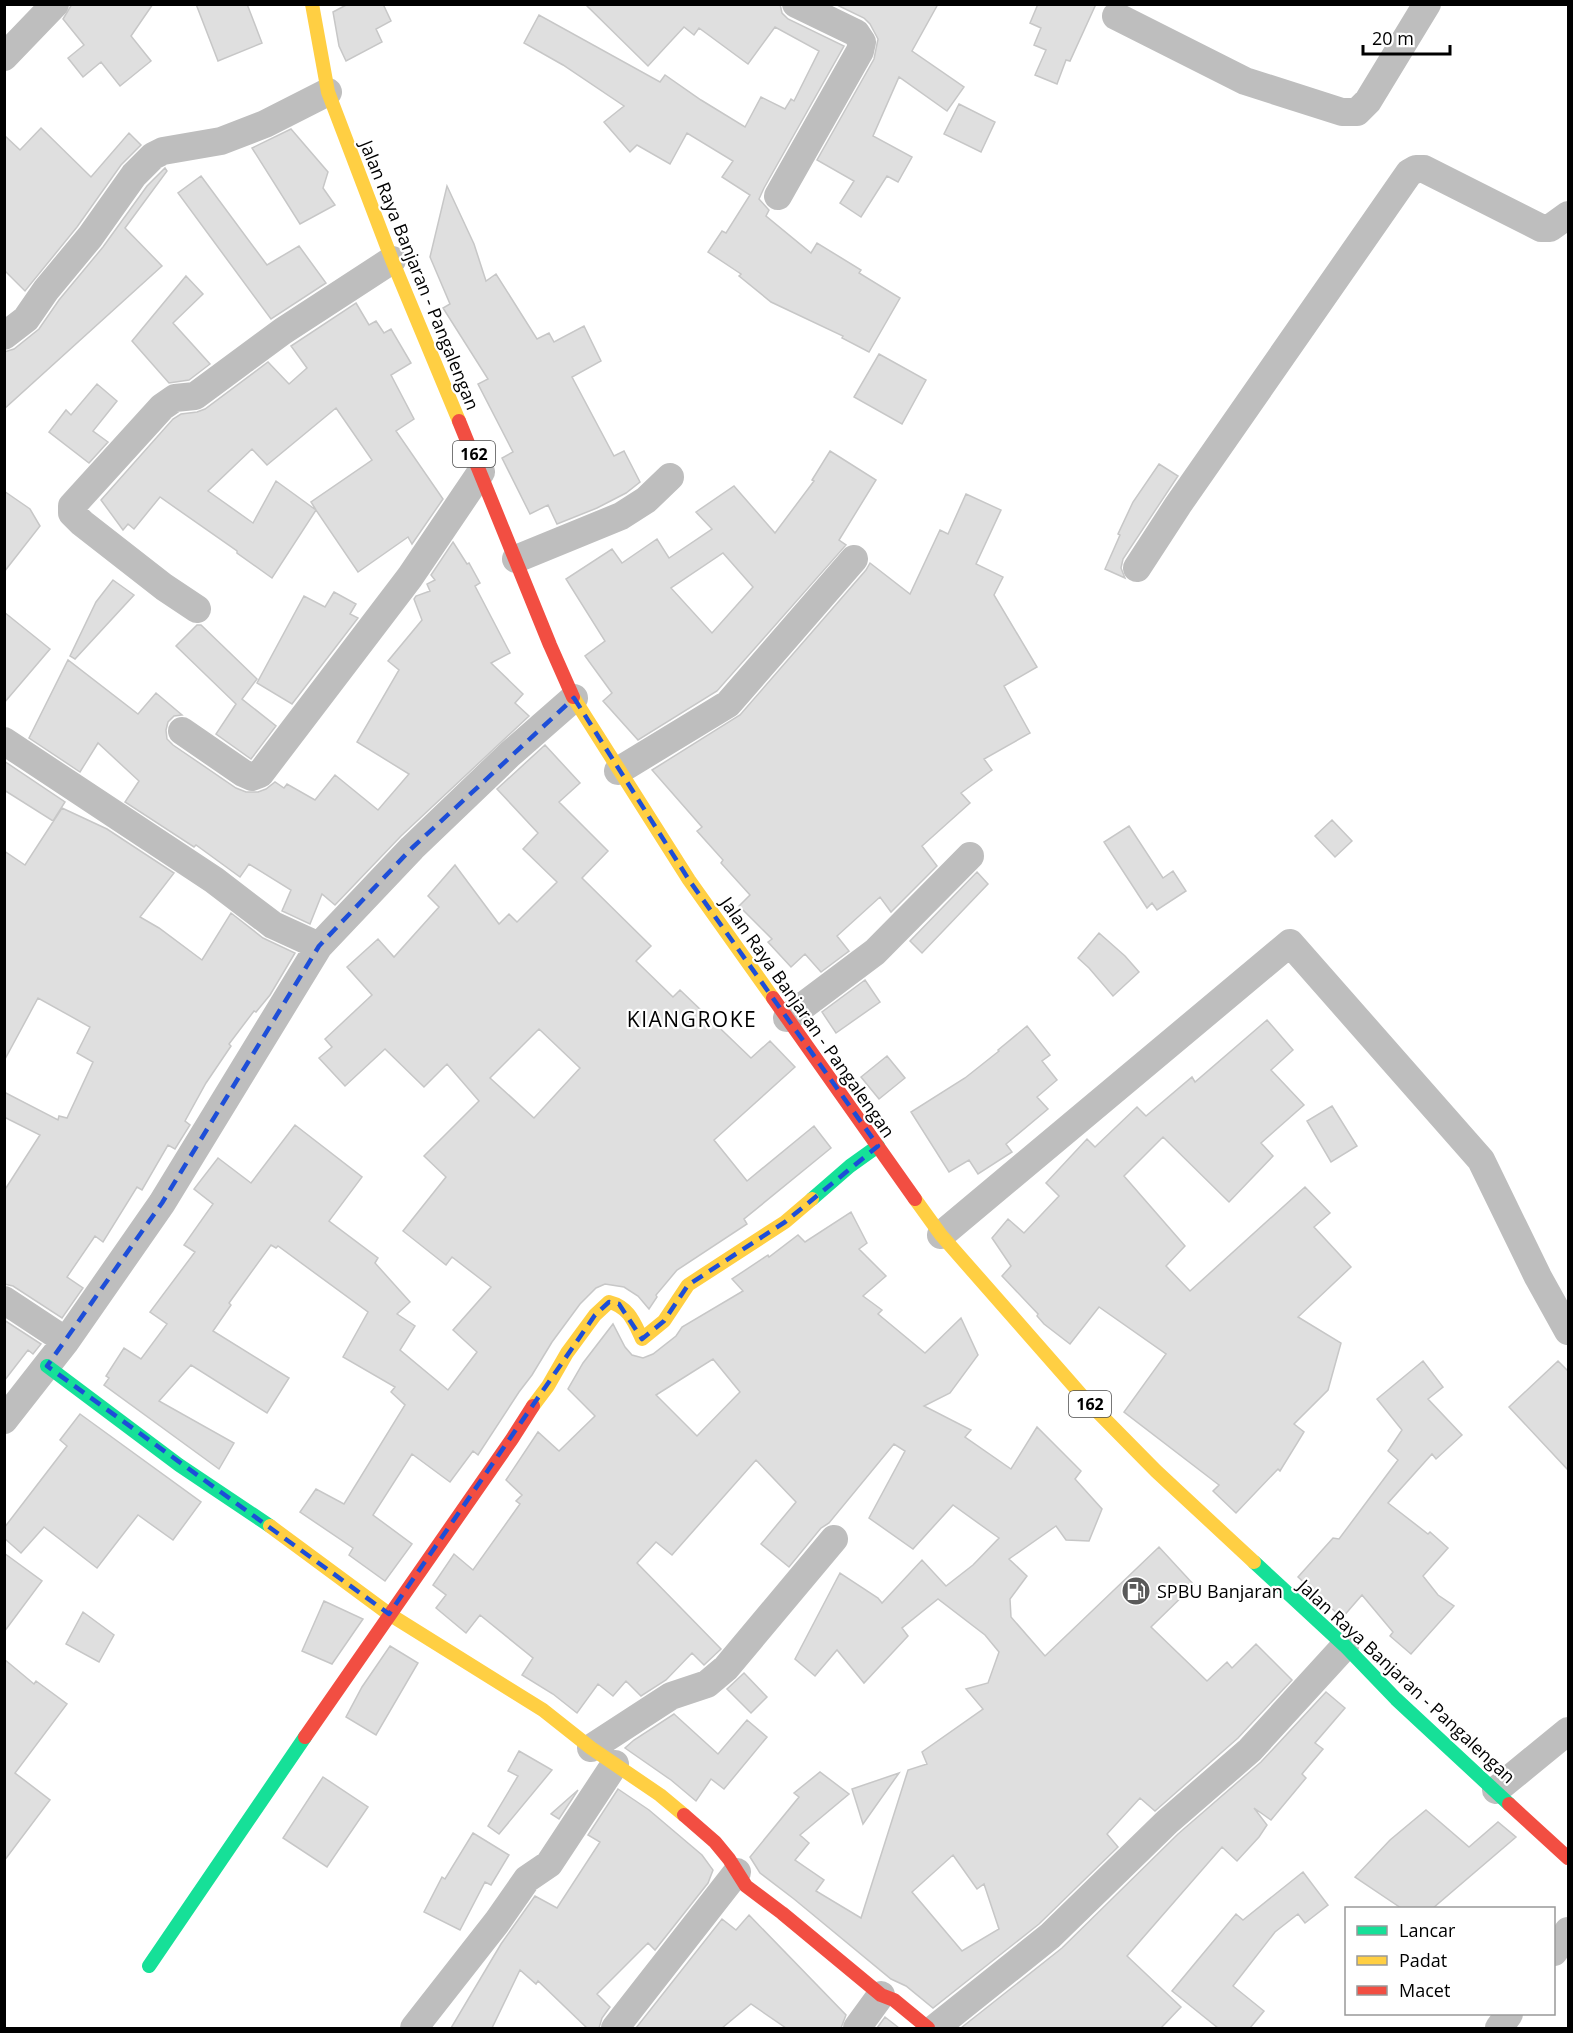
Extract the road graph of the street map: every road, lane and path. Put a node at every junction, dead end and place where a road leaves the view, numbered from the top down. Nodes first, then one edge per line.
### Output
1 (55, 4) edge
2 (796, 4) edge
3 (1427, 4) edge
4 (318, 7) edge
5 (1116, 16) dead end
6 (4, 57) edge
7 (328, 92) junction
8 (778, 196) dead end
9 (1569, 215) edge
10 (392, 260) junction
11 (4, 336) edge
12 (481, 472) junction
13 (670, 477) dead end
14 (516, 559) junction
15 (854, 559) dead end
16 (1137, 568) dead end
17 (197, 609) dead end
18 (573, 698) junction
19 (182, 731) dead end
20 (4, 741) edge
21 (618, 771) junction
22 (970, 856) dead end
23 (319, 946) junction
24 (787, 1018) junction
25 (878, 1146) junction
26 (941, 1235) junction
27 (4, 1300) edge
28 (1569, 1331) edge
29 (66, 1341) junction
30 (47, 1366) junction
31 (4, 1420) edge
32 (834, 1539) dead end
33 (389, 1614) junction
34 (1345, 1646) junction
35 (1569, 1731) edge
36 (591, 1748) junction
37 (615, 1764) junction
38 (1496, 1790) junction
39 (1569, 1858) edge
40 (737, 1872) junction
41 (1569, 1931) edge
42 (1555, 1951) edge
43 (148, 1966) dead end
44 (881, 1995) junction
45 (1508, 2015) edge
46 (414, 2028) edge
47 (615, 2028) edge
48 (857, 2028) edge
49 (928, 2028) edge
50 (935, 2028) edge
51 (1498, 2028) edge

1 - 6 street
2 - 8 street
3 - 5 street
4 - 7 main road, Jalan Raya Banjaran - Pangalengan / 162
7 - 10 main road, Jalan Raya Banjaran - Pangalengan / 162
7 - 11 street
9 - 16 street
10 - 12 main road, Jalan Raya Banjaran - Pangalengan / 162
10 - 17 street
12 - 14 main road, Jalan Raya Banjaran - Pangalengan / 162
12 - 19 street
13 - 14 street
14 - 18 main road, Jalan Raya Banjaran - Pangalengan / 162
15 - 21 street
18 - 21 main road, Jalan Raya Banjaran - Pangalengan / 162
18 - 23 street
20 - 23 street
21 - 24 main road, Jalan Raya Banjaran - Pangalengan / 162
22 - 24 street
23 - 29 street
24 - 25 main road, Jalan Raya Banjaran - Pangalengan / 162
25 - 26 main road, Jalan Raya Banjaran - Pangalengan / 162
25 - 33 main road
26 - 28 street
26 - 34 main road, Jalan Raya Banjaran - Pangalengan / 162
27 - 29 street
29 - 30 street
30 - 31 street
30 - 33 main road
32 - 36 street
33 - 36 main road
33 - 43 main road
34 - 38 main road, Jalan Raya Banjaran - Pangalengan / 162
34 - 50 street
35 - 38 street
36 - 37 main road
37 - 40 main road
37 - 46 street
38 - 39 main road, Jalan Raya Banjaran - Pangalengan / 162
40 - 44 main road
40 - 47 street
41 - 42 street
44 - 48 street
44 - 49 main road
45 - 51 street

